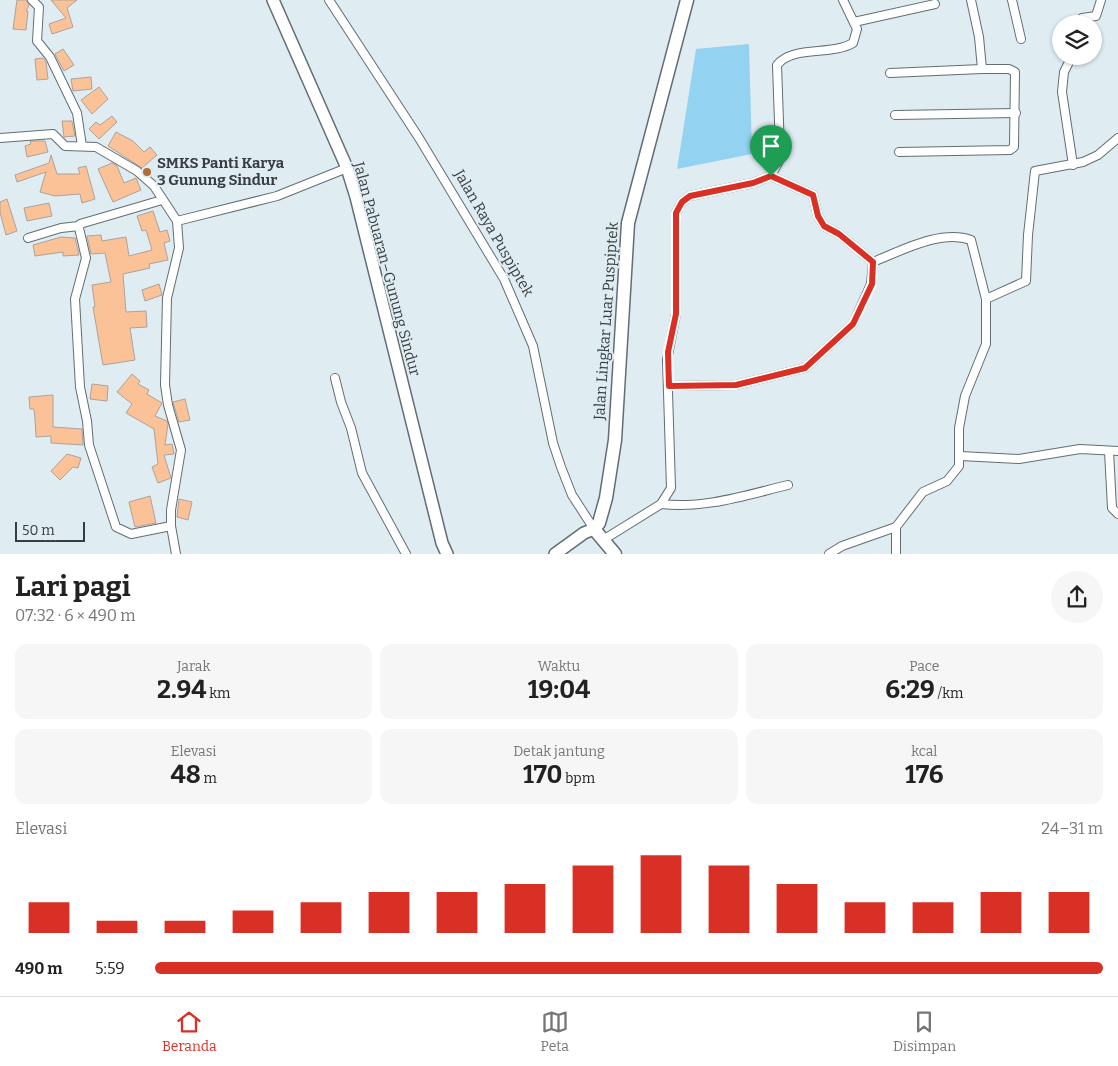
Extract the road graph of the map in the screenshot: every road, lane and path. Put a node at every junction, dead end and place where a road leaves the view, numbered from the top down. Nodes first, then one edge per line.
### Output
1 (32, 0) edge
2 (273, 0) edge
3 (328, 0) edge
4 (688, 0) edge
5 (843, 0) edge
6 (971, 0) edge
7 (1012, 0) edge
8 (1101, 0) edge
9 (934, 4) dead end
10 (1096, 15) edge
11 (854, 22) junction
12 (1022, 39) dead end
13 (1068, 65) edge
14 (982, 69) junction
15 (890, 73) dead end
16 (1016, 114) junction
17 (895, 115) dead end
18 (0, 138) edge
19 (1118, 138) edge
20 (82, 146) junction
21 (899, 152) dead end
22 (1073, 165) junction
23 (347, 168) junction
24 (771, 176) junction
25 (162, 200) junction
26 (177, 221) junction
27 (79, 226) junction
28 (28, 238) dead end
29 (873, 262) junction
30 (986, 299) junction
31 (336, 378) dead end
32 (669, 386) junction
33 (1109, 451) junction
34 (1118, 451) edge
35 (960, 456) junction
36 (788, 485) dead end
37 (661, 504) junction
38 (1118, 514) edge
39 (171, 526) junction
40 (896, 527) junction
41 (594, 528) junction
42 (603, 540) junction
43 (176, 554) edge
44 (406, 554) edge
45 (447, 554) edge
46 (555, 554) edge
47 (615, 554) edge
48 (829, 554) edge
49 (896, 554) edge

1 - 20 street
2 - 23 street, Jalan Pabuaran–Gunung Sindur
3 - 41 street, Jalan Raya Puspiptek
4 - 41 main road, Jalan Lingkar Luar Puspiptek
5 - 11 street
6 - 14 street
7 - 12 street
8 - 10 street
9 - 11 street
11 - 24 street
13 - 22 street
14 - 15 street
14 - 16 street
16 - 17 street
16 - 21 street
18 - 20 street
19 - 22 street
20 - 25 street
22 - 30 street
23 - 26 street
23 - 45 street, Jalan Pabuaran–Gunung Sindur
24 - 29 street
24 - 32 street
25 - 26 street
25 - 27 street
26 - 39 street
27 - 28 street
27 - 39 street
29 - 30 street
29 - 32 street
30 - 35 street
31 - 44 street
32 - 37 street
33 - 34 street
33 - 35 street
33 - 38 street
35 - 40 street
36 - 37 street
37 - 42 street
39 - 43 street
40 - 48 street
40 - 49 street
41 - 42 main road, Jalan Raya Puspiptek
41 - 46 street
42 - 47 main road, Jalan Raya Puspiptek

